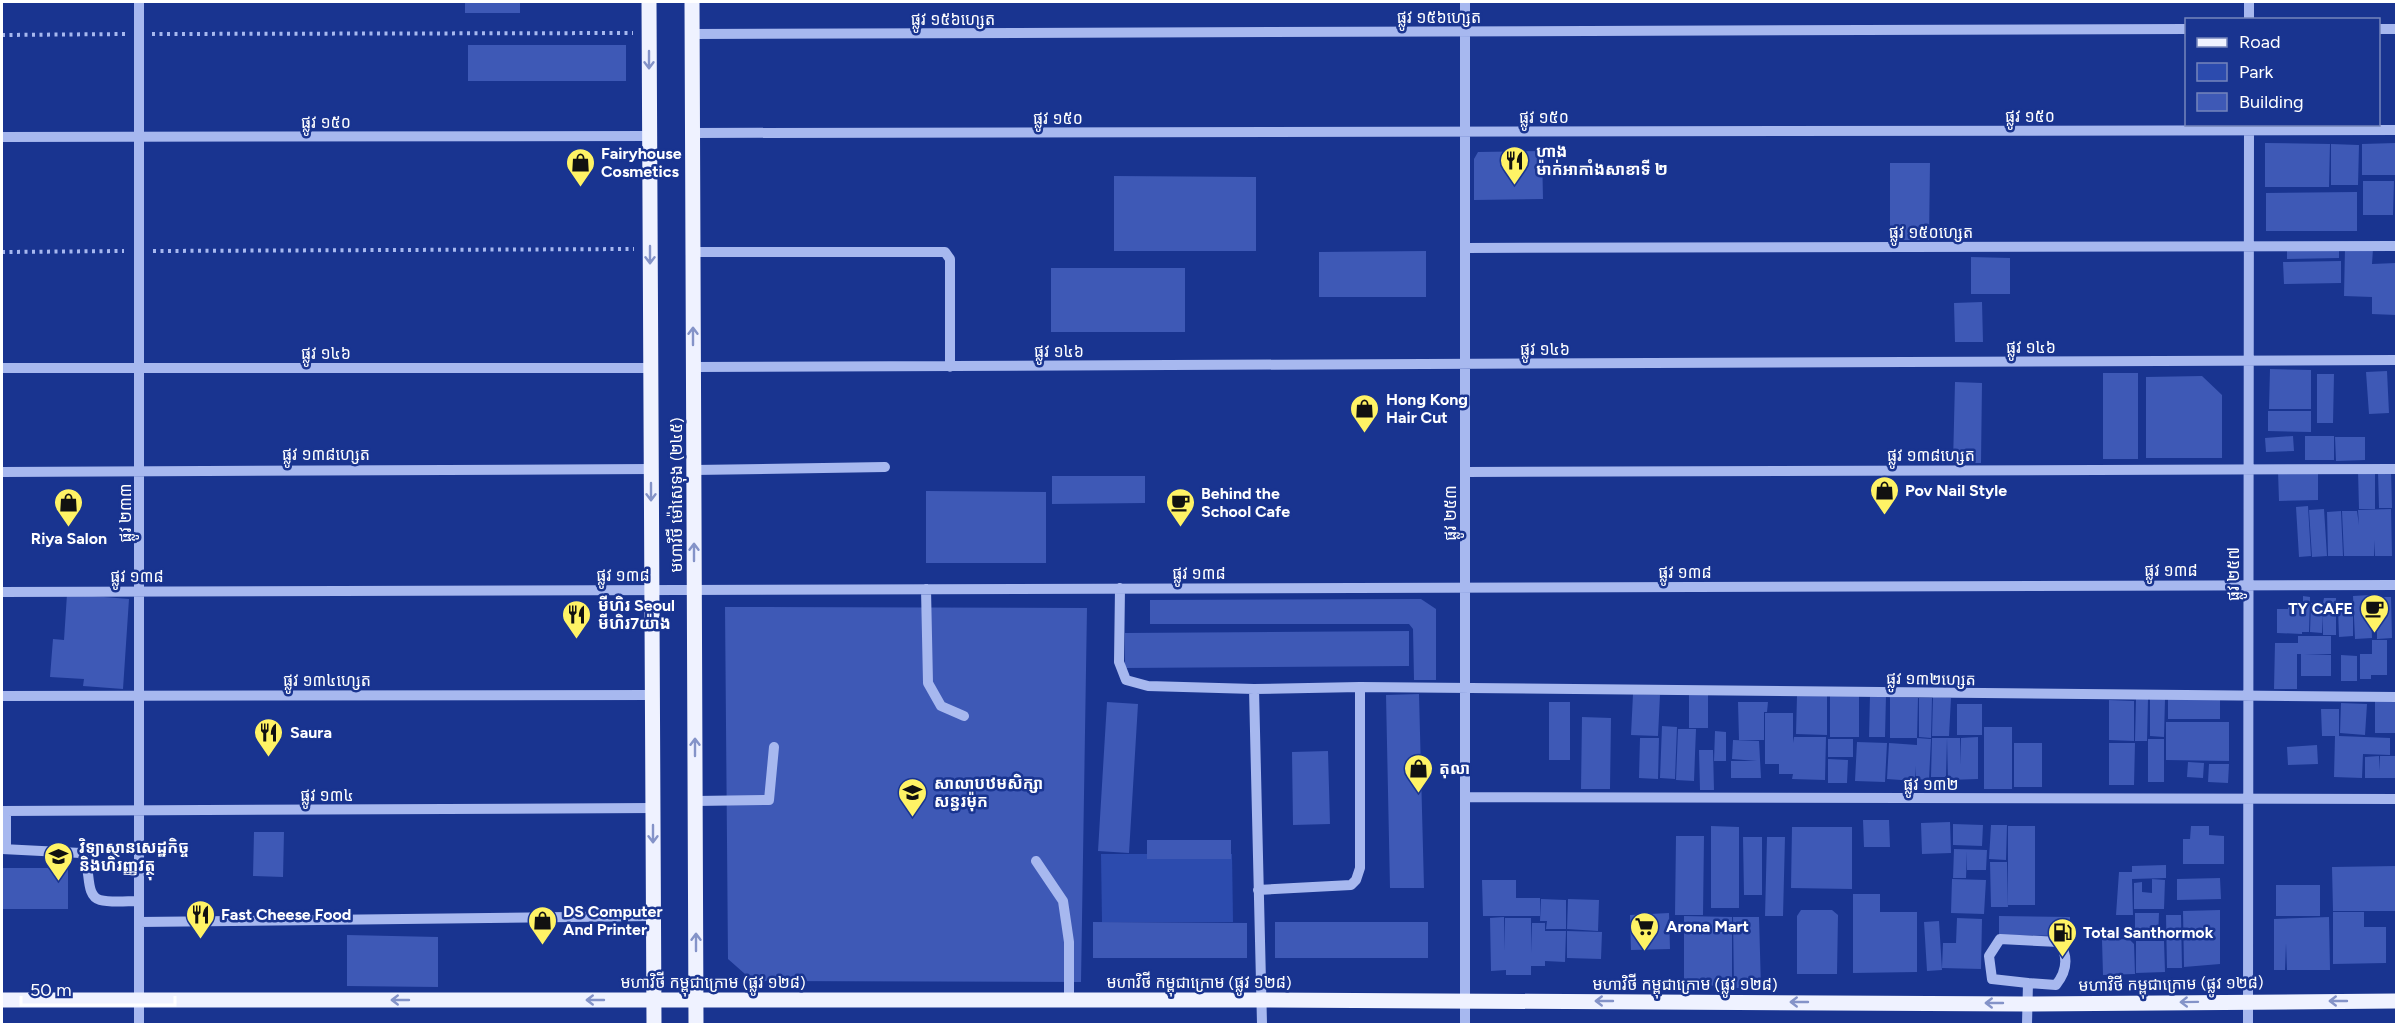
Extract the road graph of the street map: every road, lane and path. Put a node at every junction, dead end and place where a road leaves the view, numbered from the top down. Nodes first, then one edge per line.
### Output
1 (139, 2) edge
2 (649, 2) edge
3 (692, 2) edge
4 (1465, 2) edge
5 (2249, 2) edge
6 (2249, 18) edge
7 (2185, 29) edge
8 (2380, 29) edge
9 (2397, 29) edge
10 (1465, 32) junction
11 (649, 33) junction
12 (140, 34) junction
13 (692, 34) junction
14 (2, 35) edge
15 (2249, 128) edge
16 (2397, 130) edge
17 (1465, 132) junction
18 (692, 133) junction
19 (650, 136) junction
20 (2, 137) edge
21 (140, 137) junction
22 (2249, 246) junction
23 (2397, 246) edge
24 (650, 249) junction
25 (1465, 249) junction
26 (140, 251) junction
27 (2, 252) edge
28 (693, 252) junction
29 (2397, 360) edge
30 (2248, 361) junction
31 (1465, 364) junction
32 (693, 367) junction
33 (950, 367) junction
34 (2, 368) edge
35 (140, 368) junction
36 (651, 368) junction
37 (885, 467) dead end
38 (651, 469) junction
39 (2397, 469) edge
40 (140, 470) junction
41 (694, 470) junction
42 (2248, 470) junction
43 (2, 472) edge
44 (1465, 472) junction
45 (2248, 585) junction
46 (2397, 585) edge
47 (1120, 588) junction
48 (1465, 588) junction
49 (926, 589) junction
50 (652, 590) junction
51 (694, 590) junction
52 (140, 591) junction
53 (2, 592) edge
54 (1360, 687) junction
55 (1465, 689) junction
56 (1254, 690) junction
57 (652, 694) junction
58 (2, 696) edge
59 (140, 696) junction
60 (2248, 697) junction
61 (2397, 697) edge
62 (964, 716) dead end
63 (774, 747) dead end
64 (1465, 797) junction
65 (2397, 799) edge
66 (2248, 800) junction
67 (696, 801) junction
68 (652, 808) junction
69 (4, 811) edge
70 (140, 811) junction
71 (4, 849) edge
72 (1036, 861) dead end
73 (1258, 890) junction
74 (139, 901) junction
75 (653, 916) junction
76 (139, 922) junction
77 (2028, 983) junction
78 (2, 1000) edge
79 (138, 1000) junction
80 (653, 1000) junction
81 (696, 1000) junction
82 (1262, 1000) junction
83 (1069, 1001) junction
84 (1466, 1001) junction
85 (2248, 1001) junction
86 (2397, 1001) edge
87 (2028, 1004) junction
88 (140, 1024) edge
89 (654, 1024) edge
90 (696, 1024) edge
91 (1262, 1024) edge
92 (1465, 1024) edge
93 (2027, 1024) edge
94 (2248, 1024) edge

1 - 12 street, ផ្លូវ ២៣៣
2 - 11 main road, មហាវិថី ម៉ៅសេទុង (២៤៥)
3 - 13 main road, មហាវិថី ម៉ៅសេទុង (២៤៥)
4 - 10 street, ផ្លូវ ២៥៣
5 - 6 street
7 - 10 street, ផ្លូវ ១៥៦ហ្សេត
8 - 9 street
10 - 13 street, ផ្លូវ ១៥៦ហ្សេត
10 - 17 street, ផ្លូវ ២៥៣
11 - 12 path
11 -> 19 main road, មហាវិថី ម៉ៅសេទុង (២៤៥)
12 - 14 path
12 - 21 street, ផ្លូវ ២៣៣
13 - 18 main road, មហាវិថី ម៉ៅសេទុង (២៤៥)
15 - 16 street, ផ្លូវ ១៥០
15 - 17 street, ផ្លូវ ១៥០
15 - 22 street, ផ្លូវ ២៥៧
17 - 18 street, ផ្លូវ ១៥០
17 - 25 street, ផ្លូវ ២៥៣
18 - 28 main road, មហាវិថី ម៉ៅសេទុង (២៤៥)
19 - 21 street, ផ្លូវ ១៥០
19 - 24 main road, មហាវិថី ម៉ៅសេទុង (២៤៥)
20 - 21 street, ផ្លូវ ១៥០
21 - 26 street, ផ្លូវ ២៣៣
22 - 23 street, ផ្លូវ ១៥០ហ្សេត
22 - 25 street, ផ្លូវ ១៥០ហ្សេត
22 - 30 street, ផ្លូវ ២៥៧
24 - 26 path
24 -> 36 main road, មហាវិថី ម៉ៅសេទុង (២៤៥)
25 - 31 street, ផ្លូវ ២៥៣
26 - 27 path
26 - 35 street, ផ្លូវ ២៣៣
32 -> 28 main road, មហាវិថី ម៉ៅសេទុង (២៤៥)
28 - 33 street
29 - 30 street, ផ្លូវ ១៤៦
30 - 31 street, ផ្លូវ ១៤៦
30 - 42 street, ផ្លូវ ២៥៧
31 - 33 street, ផ្លូវ ១៤៦
31 - 44 street, ផ្លូវ ២៥៣
32 - 33 street, ផ្លូវ ១៤៦
32 - 41 main road, មហាវិថី ម៉ៅសេទុង (២៤៥)
34 - 35 street, ផ្លូវ ១៤៦
35 - 36 street, ផ្លូវ ១៤៦
35 - 40 street, ផ្លូវ ២៣៣
36 - 38 main road, មហាវិថី ម៉ៅសេទុង (២៤៥)
37 - 41 street
38 - 40 street, ផ្លូវ ១៣៨ហ្សេត
38 -> 50 main road, មហាវិថី ម៉ៅសេទុង (២៤៥)
39 - 42 street, ផ្លូវ ១៣៨ហ្សេត
40 - 43 street, ផ្លូវ ១៣៨ហ្សេត
40 - 52 street, ផ្លូវ ២៣៣
51 -> 41 main road, មហាវិថី ម៉ៅសេទុង (២៤៥)
42 - 44 street, ផ្លូវ ១៣៨ហ្សេត
42 - 45 street, ផ្លូវ ២៥៧
44 - 48 street, ផ្លូវ ២៥៣
45 - 46 street, ផ្លូវ ១៣៨
45 - 48 street, ផ្លូវ ១៣៨
45 - 60 street, ផ្លូវ ២៥៧
47 - 48 street, ផ្លូវ ១៣៨
47 - 49 street, ផ្លូវ ១៣៨
47 - 56 street, ផ្លូវ ១៣២ហ្សេត
48 - 55 street, ផ្លូវ ២៥៣
49 - 51 street, ផ្លូវ ១៣៨
49 - 62 street
50 - 51 street, ផ្លូវ ១៣៨
50 - 52 street, ផ្លូវ ១៣៨
50 - 57 main road, មហាវិថី ម៉ៅសេទុង (២៤៥)
67 -> 51 main road, មហាវិថី ម៉ៅសេទុង (២៤៥)
52 - 53 street, ផ្លូវ ១៣៨
52 - 59 street, ផ្លូវ ២៣៣
54 - 55 street, ផ្លូវ ១៣២ហ្សេត
54 - 56 street, ផ្លូវ ១៣២ហ្សេត
54 - 73 street
55 - 60 street, ផ្លូវ ១៣២ហ្សេត
55 - 64 street, ផ្លូវ ២៥៣
56 - 73 street
57 - 59 street, ផ្លូវ ១៣៤ហ្សេត
57 - 68 main road, មហាវិថី ម៉ៅសេទុង (២៤៥)
58 - 59 street, ផ្លូវ ១៣៤ហ្សេត
59 - 70 street, ផ្លូវ ២៣៣
60 - 61 street, ផ្លូវ ១៣២ហ្សេត
60 - 66 street, ផ្លូវ ២៥៧
63 - 67 street
64 - 66 street, ផ្លូវ ១៣២
64 - 84 street, ផ្លូវ ២៥៣
65 - 66 street, ផ្លូវ ១៣២
66 - 85 street, ផ្លូវ ២៥៧
81 -> 67 main road, មហាវិថី ម៉ៅសេទុង (២៤៥)
68 - 70 street, ផ្លូវ ១៣៤
68 -> 75 main road, មហាវិថី ម៉ៅសេទុង (២៤៥)
69 - 70 street, ផ្លូវ ១៣៤
69 - 71 street
70 - 74 street, ផ្លូវ ២៣៣
71 - 74 street
72 - 83 street
73 - 82 street
74 - 76 street, ផ្លូវ ២៣៣
75 - 76 street
75 - 80 main road, មហាវិថី ម៉ៅសេទុង (២៤៥)
76 - 79 street, ផ្លូវ ២៣៣
77 - 77 street
77 - 87 street
78 - 79 main road, មហាវិថី កម្ពុជាក្រោម (ផ្លូវ ១២៨)
80 -> 79 main road, មហាវិថី កម្ពុជាក្រោម (ផ្លូវ ១២៨)
79 - 88 street, ផ្លូវ ២៣៣
80 - 81 main road, មហាវិថី កម្ពុជាក្រោម (ផ្លូវ ១២៨)
80 - 89 main road, មហាវិថី ម៉ៅសេទុង (២៤៥)
81 - 83 main road, មហាវិថី កម្ពុជាក្រោម (ផ្លូវ ១២៨)
81 - 90 main road, មហាវិថី ម៉ៅសេទុង (២៤៥)
82 - 83 main road, មហាវិថី កម្ពុជាក្រោម (ផ្លូវ ១២៨)
82 - 84 main road, មហាវិថី កម្ពុជាក្រោម (ផ្លូវ ១២៨)
82 - 91 street
87 -> 84 main road, មហាវិថី កម្ពុជាក្រោម (ផ្លូវ ១២៨)
84 - 92 street, ផ្លូវ ២៥៣
86 -> 85 main road, មហាវិថី កម្ពុជាក្រោម (ផ្លូវ ១២៨)
85 -> 87 main road, មហាវិថី កម្ពុជាក្រោម (ផ្លូវ ១២៨)
85 - 94 street, ផ្លូវ ២៥៧
87 - 93 street

